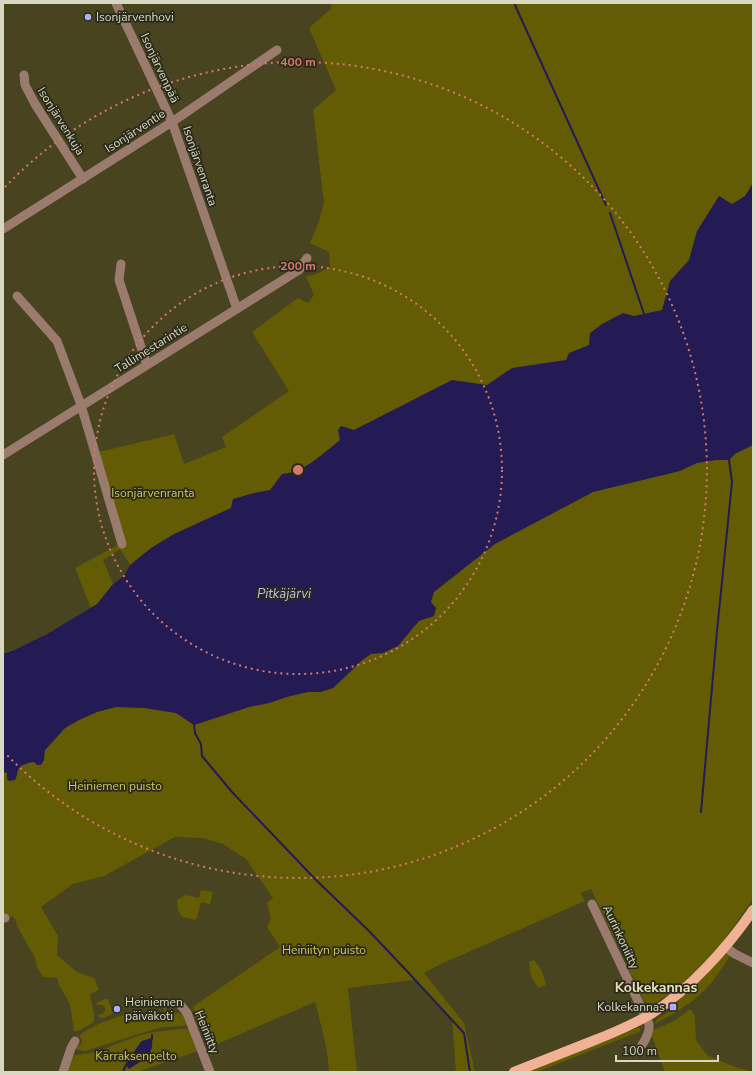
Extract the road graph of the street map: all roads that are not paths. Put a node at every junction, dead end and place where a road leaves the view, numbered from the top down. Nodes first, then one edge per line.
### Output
1 (116, 3) edge
2 (277, 50) dead end
3 (24, 75) dead end
4 (172, 122) junction
5 (83, 179) junction
6 (3, 229) edge
7 (307, 258) dead end
8 (121, 264) dead end
9 (17, 296) dead end
10 (237, 309) junction
11 (147, 365) junction
12 (81, 405) junction
13 (3, 455) edge
14 (122, 544) dead end
15 (592, 904) dead end
16 (753, 910) edge
17 (725, 947) junction
18 (753, 962) edge
19 (179, 1003) dead end
20 (646, 1017) junction
21 (75, 1041) dead end
22 (642, 1045) dead end
23 (63, 1072) edge
24 (210, 1072) edge
25 (514, 1072) edge

1 - 4 street, Isonjärvenpää
2 - 4 street, Isonjärventie
3 - 5 street, Isonjärvenkuja
4 - 5 street, Isonjärventie
4 - 10 street, Isonjärvenranta
5 - 6 street, Isonjärventie
7 - 10 street, Tallimestarintie
8 - 11 street
9 - 12 street
10 - 11 street, Tallimestarintie
11 - 12 street, Tallimestarintie
12 - 13 street, Tallimestarintie
12 - 14 street
15 - 20 street, Aurinkoniitty
16 - 17 main road
17 - 18 street
17 - 20 main road
19 - 24 street, Heiniitty
20 - 22 street, Aurinkoniitty
20 - 25 main road
21 - 23 street

